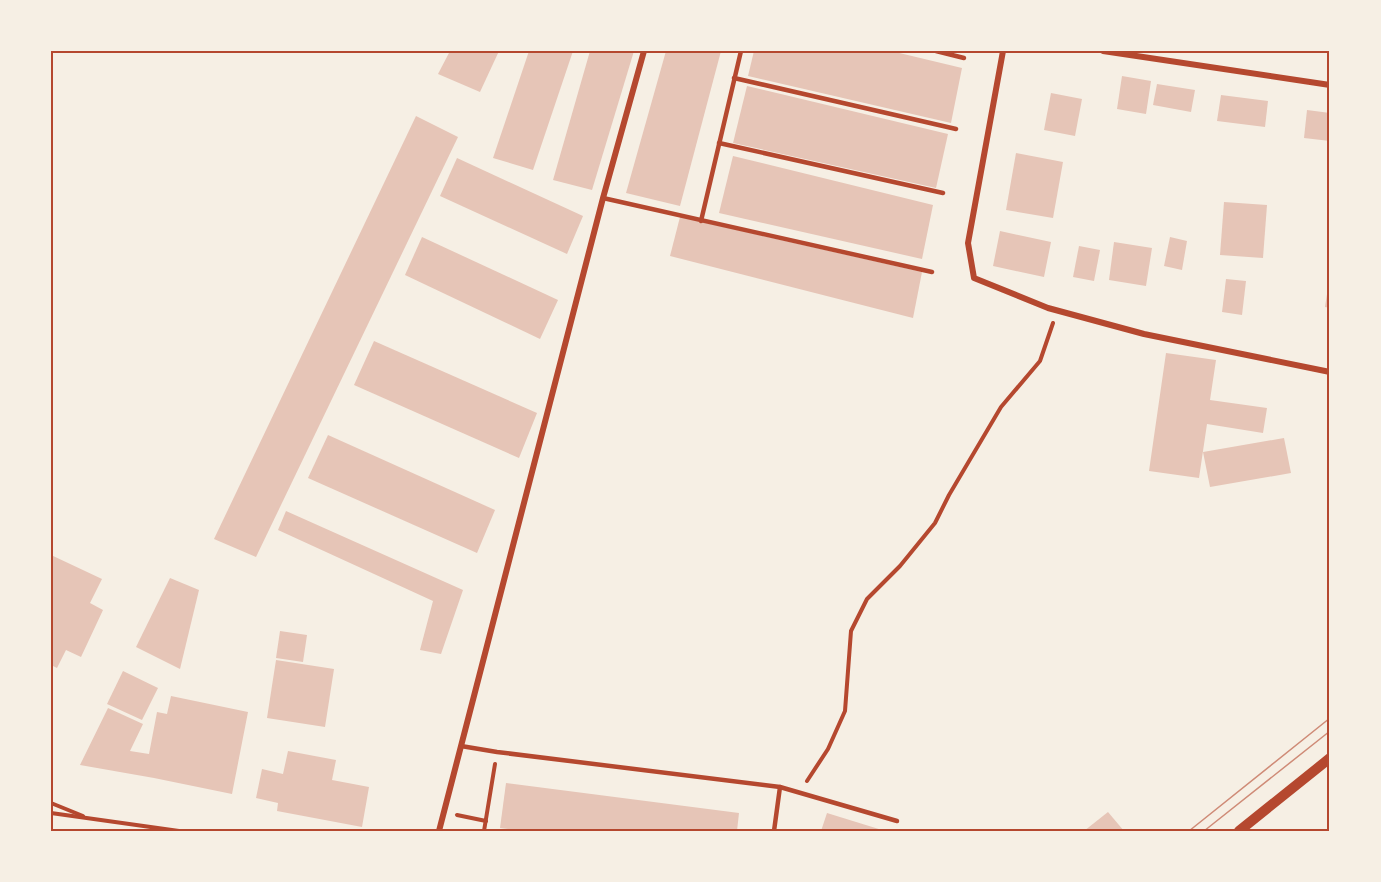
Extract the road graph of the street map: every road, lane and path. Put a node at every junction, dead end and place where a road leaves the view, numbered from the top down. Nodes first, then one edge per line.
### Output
1 (644, 51) edge
2 (741, 51) edge
3 (936, 51) edge
4 (1003, 51) edge
5 (1103, 51) edge
6 (964, 58) dead end
7 (734, 78) junction
8 (1330, 85) edge
9 (956, 129) dead end
10 (719, 143) junction
11 (943, 193) dead end
12 (603, 198) junction
13 (701, 220) junction
14 (932, 272) dead end
15 (1056, 310) junction
16 (1330, 372) edge
17 (461, 746) junction
18 (497, 752) junction
19 (1330, 758) edge
20 (780, 787) junction
21 (798, 793) junction
22 (51, 803) edge
23 (51, 813) edge
24 (444, 813) junction
25 (89, 819) junction
26 (486, 820) junction
27 (897, 821) dead end
28 (179, 831) edge
29 (439, 831) edge
30 (484, 831) edge
31 (774, 831) edge
32 (1239, 831) edge

1 - 12 street
2 - 7 lane
3 - 6 lane
4 - 15 street
5 - 8 street
7 - 9 lane
7 - 10 lane
10 - 11 lane
10 - 13 lane
12 - 13 lane
12 - 17 street
13 - 14 lane
15 - 16 street
15 - 21 path
17 - 18 lane
17 - 24 street
18 - 20 lane
18 - 26 path
19 - 32 street
20 - 21 lane
20 - 31 lane
21 - 27 lane
22 - 25 path
23 - 25 path
24 - 26 path
24 - 29 street
25 - 28 path
26 - 30 path

